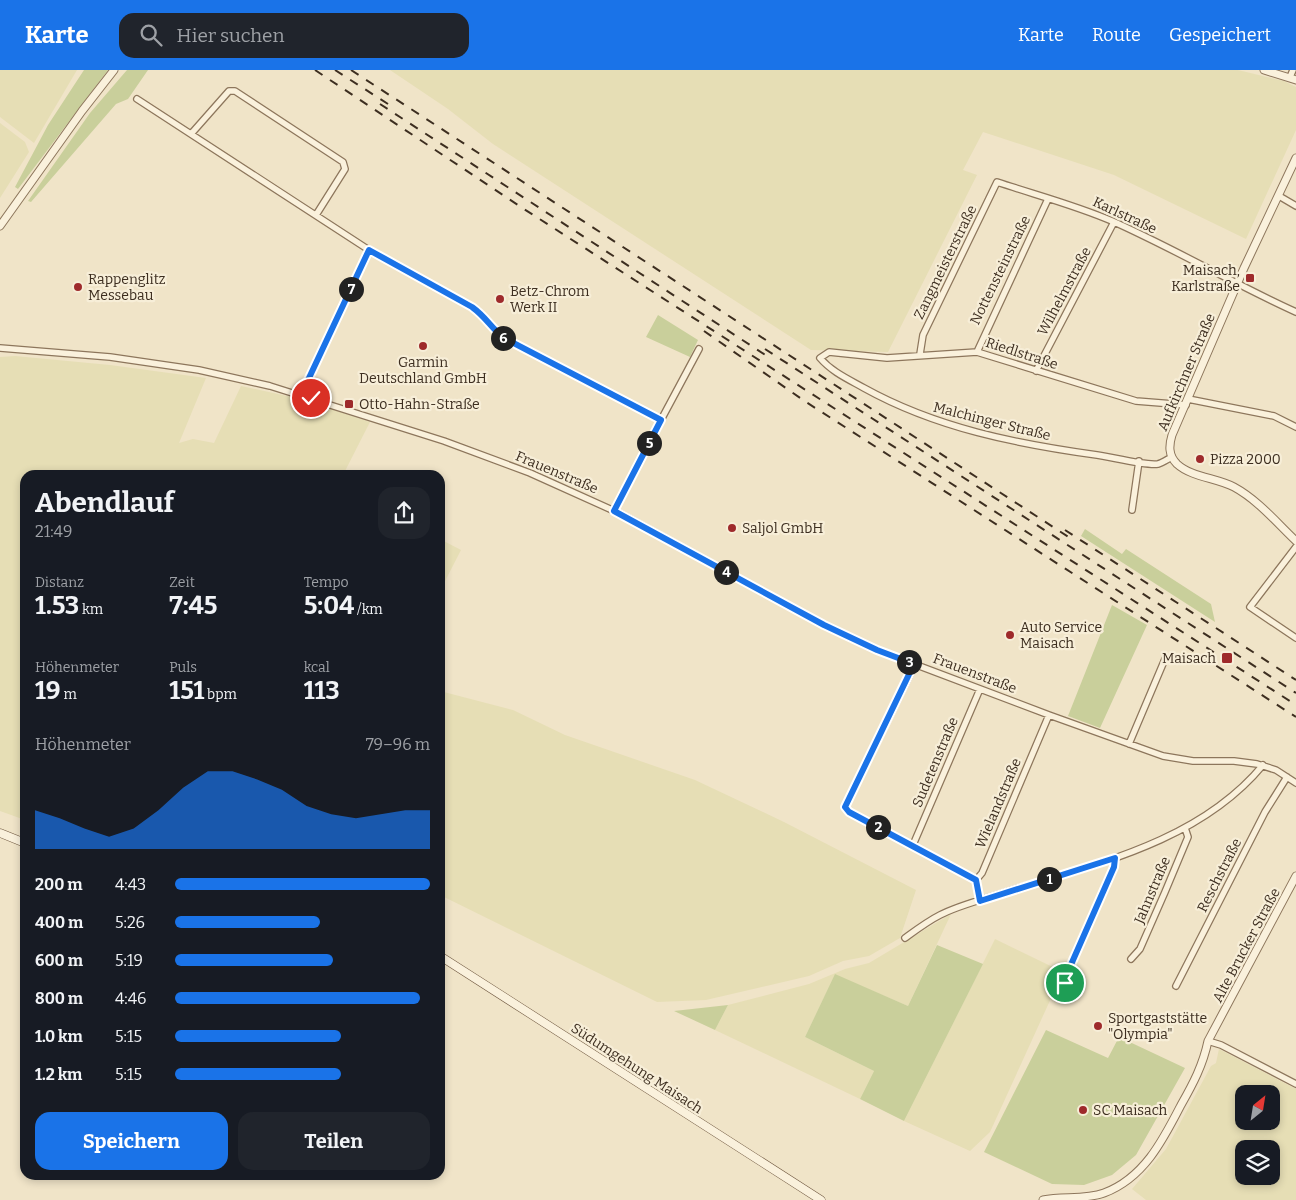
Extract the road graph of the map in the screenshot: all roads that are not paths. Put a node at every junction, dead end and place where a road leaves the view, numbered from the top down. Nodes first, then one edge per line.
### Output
1 (114, 70) edge
2 (1265, 70) edge
3 (1293, 76) edge
4 (137, 99) dead end
5 (192, 134) junction
6 (1296, 158) edge
7 (997, 182) joint
8 (1279, 196) junction
9 (1048, 199) junction
10 (1296, 206) edge
11 (316, 215) junction
12 (1114, 222) junction
13 (0, 226) edge
14 (369, 250) junction
15 (1237, 284) junction
16 (1296, 312) edge
17 (0, 348) edge
18 (699, 349) dead end
19 (977, 352) junction
20 (920, 354) junction
21 (820, 358) joint
22 (1036, 371) junction
23 (301, 395) junction
24 (1187, 402) junction
25 (661, 420) junction
26 (1296, 426) edge
27 (1172, 457) junction
28 (1139, 461) junction
29 (1132, 510) dead end
30 (614, 511) junction
31 (1296, 541) edge
32 (1296, 547) edge
33 (1296, 638) edge
34 (1165, 659) dead end
35 (914, 664) junction
36 (980, 689) junction
37 (1049, 715) junction
38 (1129, 744) junction
39 (1263, 765) junction
40 (1287, 777) junction
41 (1296, 783) edge
42 (1185, 828) junction
43 (0, 833) edge
44 (20, 841) edge
45 (913, 845) junction
46 (1115, 858) junction
47 (1296, 876) edge
48 (976, 880) junction
49 (980, 901) junction
50 (905, 938) dead end
51 (445, 959) edge
52 (1131, 959) dead end
53 (1065, 983) dead end
54 (1176, 986) dead end
55 (1208, 1041) junction
56 (1296, 1084) edge
57 (821, 1200) edge
58 (1043, 1200) edge

1 - 13 street
2 - 3 street
4 - 5 street
5 - 11 street
5 - 11 street
6 - 8 street, Aufkirchner Straße
7 - 9 street, Karlstraße
7 - 20 street, Zangmeisterstraße
8 - 10 street
8 - 15 street, Aufkirchner Straße
9 - 12 street, Karlstraße
9 - 19 street, Nottensteinstraße
11 - 14 street
12 - 15 street, Karlstraße
12 - 22 street, Wilhelmstraße
14 - 23 street
14 - 25 street
15 - 16 street, Karlstraße
15 - 24 street, Aufkirchner Straße
17 - 23 street, Frauenstraße
18 - 25 street
19 - 20 street, Riedlstraße
19 - 22 street, Riedlstraße
20 - 21 street, Riedlstraße
21 - 28 street, Malchinger Straße
22 - 24 street, Riedlstraße
23 - 30 street, Frauenstraße
24 - 26 street, Riedlstraße
24 - 27 street, Aufkirchner Straße
25 - 30 street
27 - 28 street, Malchinger Straße
27 - 31 street
28 - 29 street
30 - 35 street, Frauenstraße
32 - 33 street
34 - 38 street
35 - 36 street, Frauenstraße
35 - 45 street
36 - 37 street, Frauenstraße
36 - 45 street, Sudetenstraße
37 - 38 street, Frauenstraße
37 - 48 street, Wielandstraße
38 - 39 street, Frauenstraße
39 - 40 street, Frauenstraße
39 - 42 street
40 - 41 street, Frauenstraße
40 - 54 street, Reschstraße
42 - 46 street
42 - 52 street, Jahnstraße
43 - 44 main road
45 - 48 street
46 - 49 street
46 - 53 street
47 - 55 street, Alte Brucker Straße
48 - 49 street
49 - 50 street
51 - 57 main road, Südumgehung Maisach
55 - 56 street
55 - 58 street, Alte Brucker Straße

